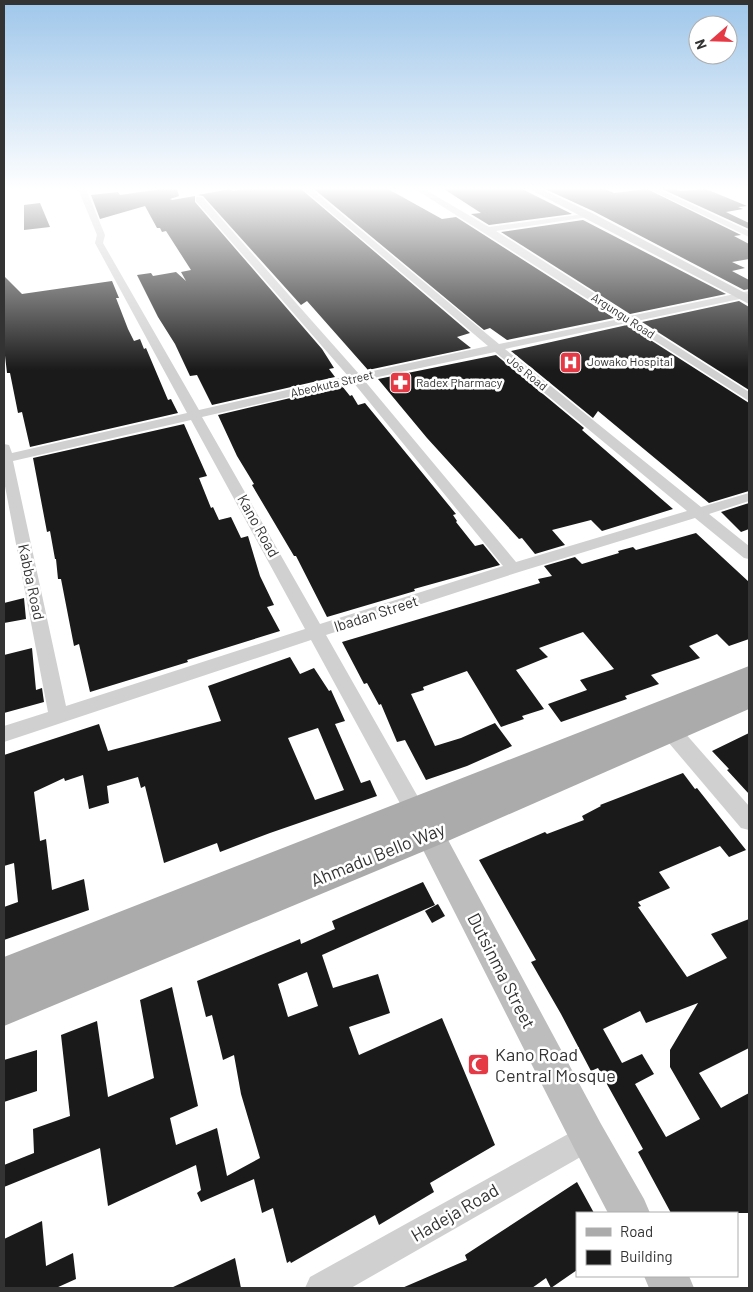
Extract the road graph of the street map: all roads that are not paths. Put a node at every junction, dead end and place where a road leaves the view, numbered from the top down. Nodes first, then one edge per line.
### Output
1 (106, 249) edge
2 (244, 249) edge
3 (379, 249) edge
4 (518, 249) edge
5 (654, 249) edge
6 (747, 297) edge
7 (628, 319) junction
8 (498, 349) junction
9 (356, 378) junction
10 (749, 397) edge
11 (197, 415) junction
12 (4, 455) edge
13 (749, 497) edge
14 (697, 513) junction
15 (749, 554) edge
16 (514, 568) junction
17 (318, 632) junction
18 (749, 676) edge
19 (749, 698) edge
20 (60, 717) junction
21 (670, 730) junction
22 (4, 734) edge
23 (749, 821) edge
24 (423, 822) junction
25 (4, 975) edge
26 (4, 1007) edge
27 (588, 1137) junction
28 (629, 1212) edge
29 (321, 1288) edge

1 - 11 street, Kano Road
2 - 9 street
3 - 8 street, Jos Road
4 - 7 street, Argungu Road
5 - 6 street
6 - 7 street, Abeokuta Street
7 - 8 street, Abeokuta Street
7 - 10 street, Argungu Road
8 - 9 street, Abeokuta Street
8 - 14 street, Jos Road
9 - 11 street, Abeokuta Street
9 - 16 street
11 - 12 street, Abeokuta Street
11 - 17 street, Kano Road
12 - 20 street, Kabba Road
13 - 14 street, Ibadan Street
14 - 15 street, Jos Road
14 - 16 street, Ibadan Street
16 - 17 street, Ibadan Street
17 - 20 street, Ibadan Street
17 - 24 street, Kano Road
18 - 24 main road, Ahmadu Bello Way
19 - 21 main road, Ahmadu Bello Way
20 - 22 street, Ibadan Street
21 - 23 street
21 - 24 main road, Ahmadu Bello Way
24 - 25 main road, Ahmadu Bello Way
24 - 26 main road, Ahmadu Bello Way
24 - 27 street, Dutsinma Street
27 - 28 street, Dutsinma Street
27 - 29 street, Hadeja Road

